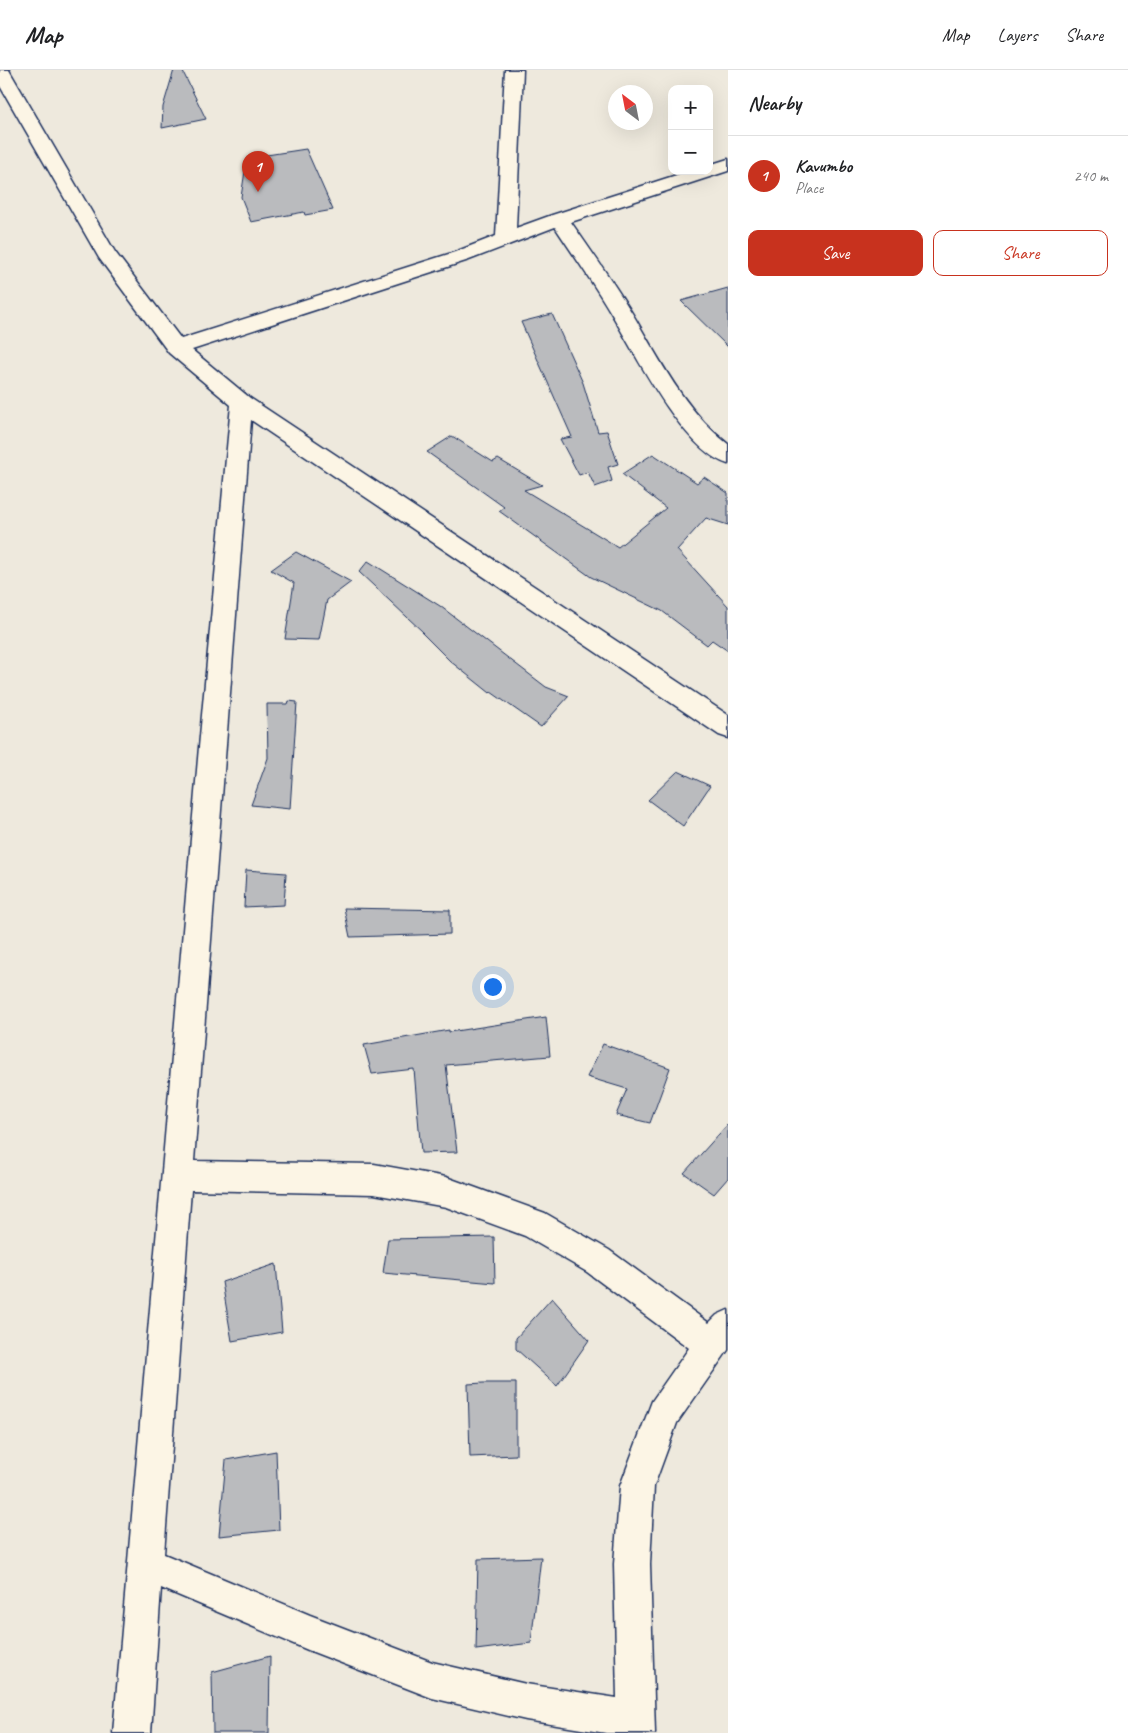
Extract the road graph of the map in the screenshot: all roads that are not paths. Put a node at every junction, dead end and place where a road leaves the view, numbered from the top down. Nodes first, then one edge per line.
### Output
1 (0, 70) edge
2 (514, 70) edge
3 (728, 165) edge
4 (558, 219) junction
5 (506, 240) junction
6 (176, 348) junction
7 (242, 403) junction
8 (728, 456) edge
9 (728, 728) edge
10 (179, 1175) junction
11 (720, 1335) edge
12 (147, 1564) junction
13 (636, 1726) edge
14 (132, 1733) edge

1 - 6 street
2 - 5 street
3 - 4 street
4 - 5 street
4 - 8 street
5 - 6 street
6 - 7 street
7 - 9 street
7 - 10 street
10 - 11 street
10 - 12 street
11 - 13 street
12 - 13 street
12 - 14 street

